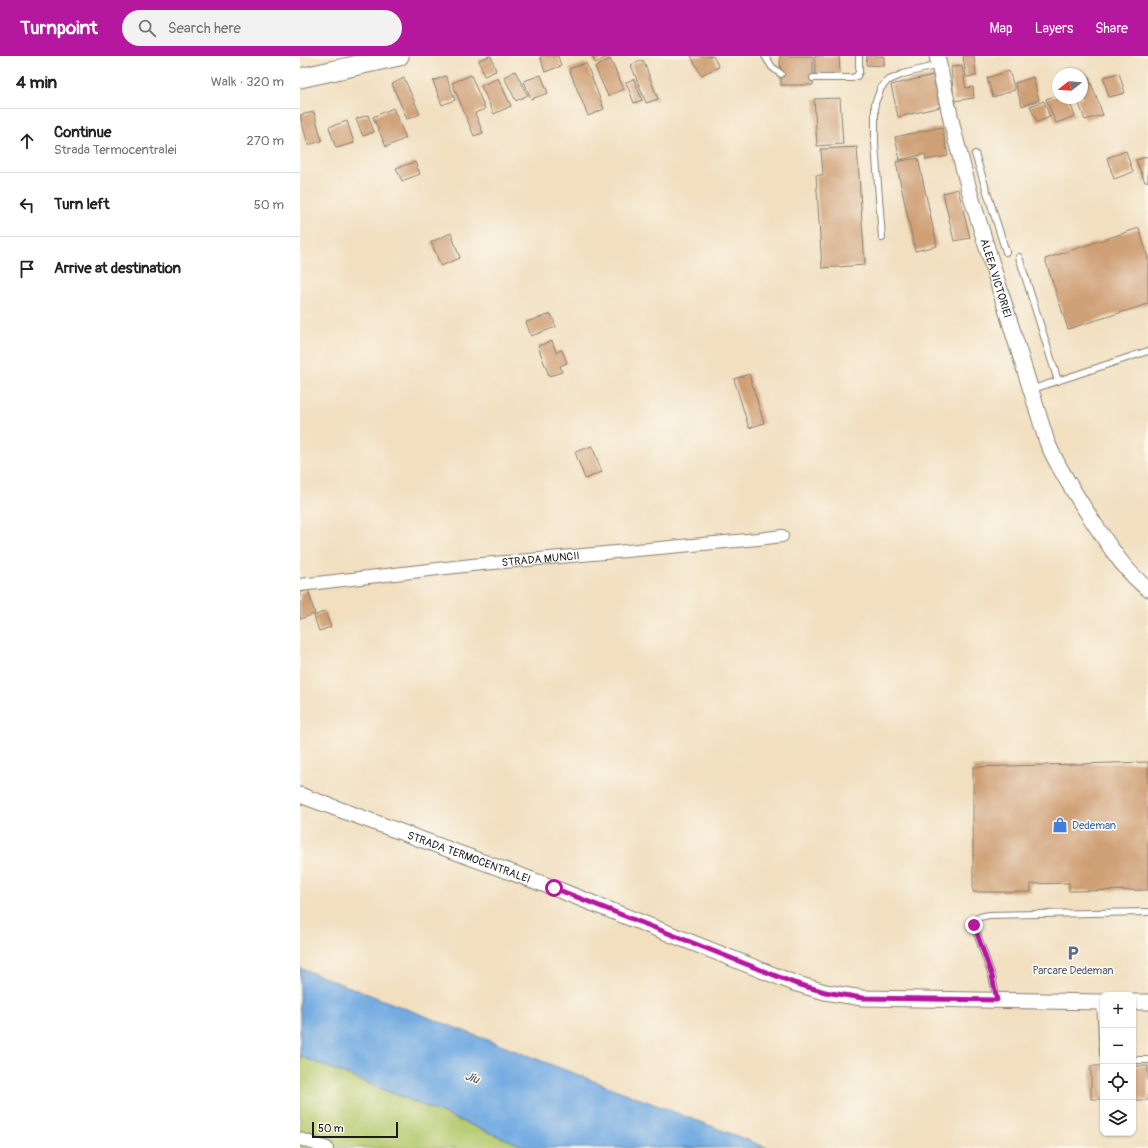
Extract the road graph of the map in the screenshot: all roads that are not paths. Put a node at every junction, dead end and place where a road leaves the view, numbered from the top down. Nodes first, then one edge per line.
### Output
1 (399, 56) edge
2 (765, 56) edge
3 (859, 56) edge
4 (937, 59) edge
5 (781, 74) dead end
6 (300, 78) edge
7 (813, 78) dead end
8 (975, 154) dead end
9 (882, 238) dead end
10 (1006, 252) dead end
11 (1019, 257) dead end
12 (1148, 351) edge
13 (1058, 381) junction
14 (1030, 390) junction
15 (782, 536) dead end
16 (300, 585) edge
17 (1148, 589) edge
18 (300, 795) edge
19 (1148, 912) edge
20 (997, 1000) junction
21 (1100, 1002) edge
22 (1136, 1002) edge
23 (1148, 1002) edge
24 (1136, 1060) edge
25 (1148, 1060) edge
26 (300, 1139) edge
27 (327, 1148) edge

1 - 6 main road
2 - 5 lane
3 - 7 lane
4 - 9 lane
4 - 14 street, ALEEA VICTORIEI
8 - 10 lane
11 - 13 lane
12 - 13 lane
13 - 14 lane
14 - 17 street, ALEEA VICTORIEI
15 - 16 street, STRADA MUNCII
18 - 20 street, STRADA TERMOCENTRALEI
19 - 20 lane
20 - 21 street, STRADA TERMOCENTRALEI
22 - 23 street
24 - 25 lane
26 - 27 street

